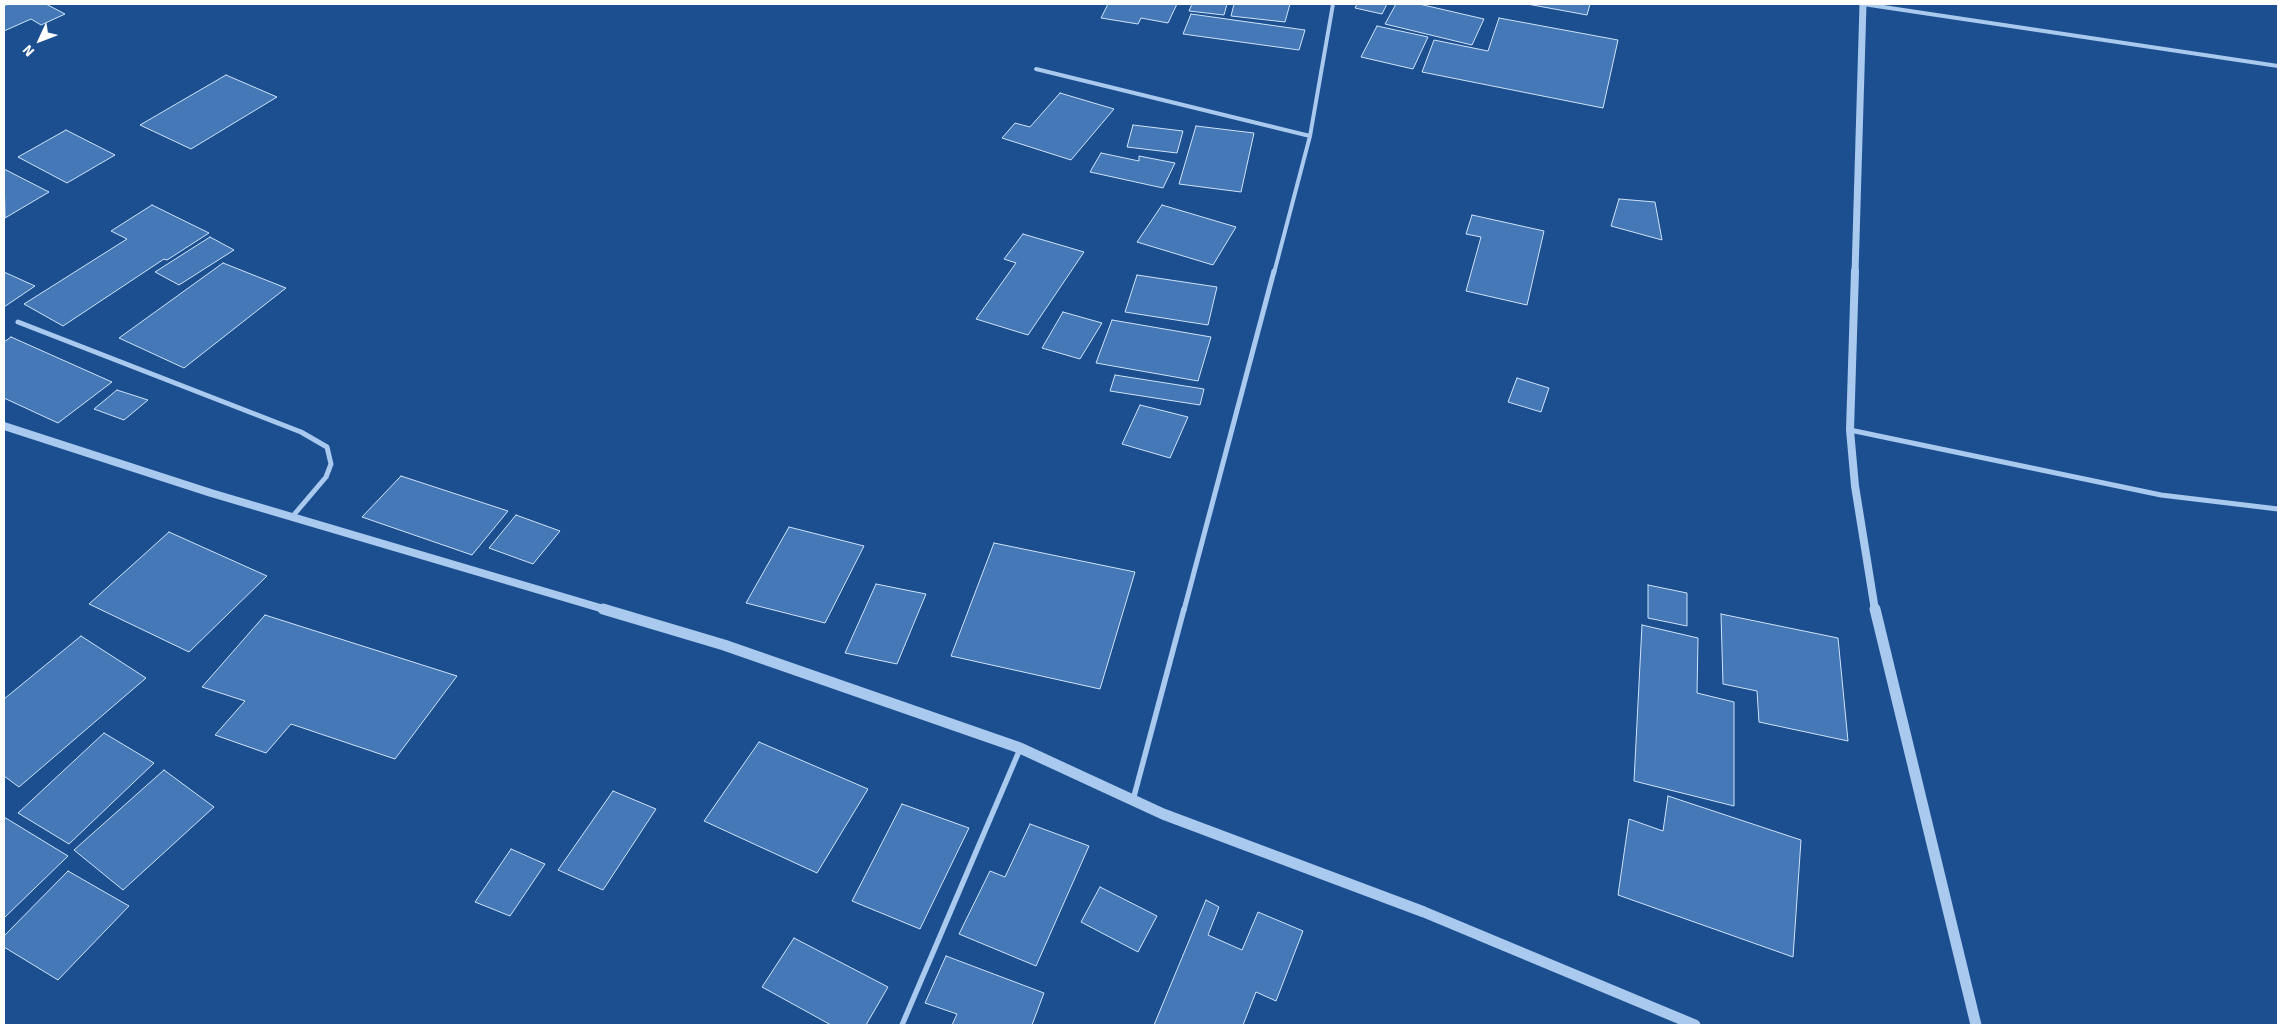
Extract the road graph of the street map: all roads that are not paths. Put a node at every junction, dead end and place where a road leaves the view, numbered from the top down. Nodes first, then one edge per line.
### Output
1 (1333, 4) edge
2 (1863, 4) edge
3 (2278, 66) edge
4 (1036, 69) dead end
5 (1310, 136) junction
6 (18, 322) dead end
7 (4, 426) edge
8 (1850, 430) junction
9 (2278, 509) edge
10 (292, 517) junction
11 (1020, 748) junction
12 (1133, 800) junction
13 (902, 1025) edge
14 (1695, 1025) edge
15 (1976, 1025) edge

1 - 5 street
2 - 3 street
2 - 8 street
4 - 5 street
5 - 12 street
6 - 10 street
7 - 10 street
8 - 9 street
8 - 15 street
10 - 11 street
11 - 12 street
11 - 13 street
12 - 14 street

